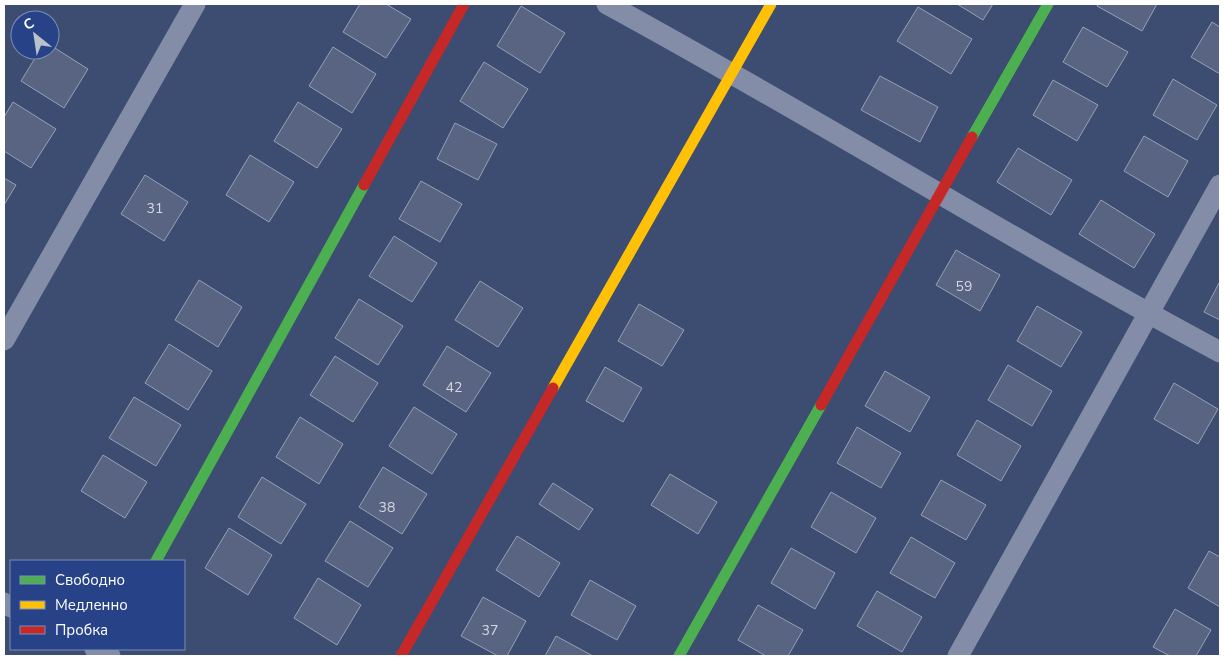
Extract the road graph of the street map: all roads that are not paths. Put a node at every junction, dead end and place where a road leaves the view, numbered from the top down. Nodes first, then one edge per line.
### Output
1 (195, 4) edge
2 (464, 4) edge
3 (607, 4) edge
4 (771, 4) edge
5 (1048, 4) edge
6 (733, 72) junction
7 (1220, 185) edge
8 (942, 194) junction
9 (1147, 313) junction
10 (4, 340) edge
11 (1220, 352) edge
12 (157, 560) edge
13 (401, 656) edge
14 (678, 656) edge
15 (958, 656) edge

1 - 10 street
2 - 12 street
3 - 6 street
4 - 6 street
5 - 8 street
6 - 8 street
6 - 13 street
7 - 9 street
8 - 9 street
8 - 14 street
9 - 11 street
9 - 15 street

